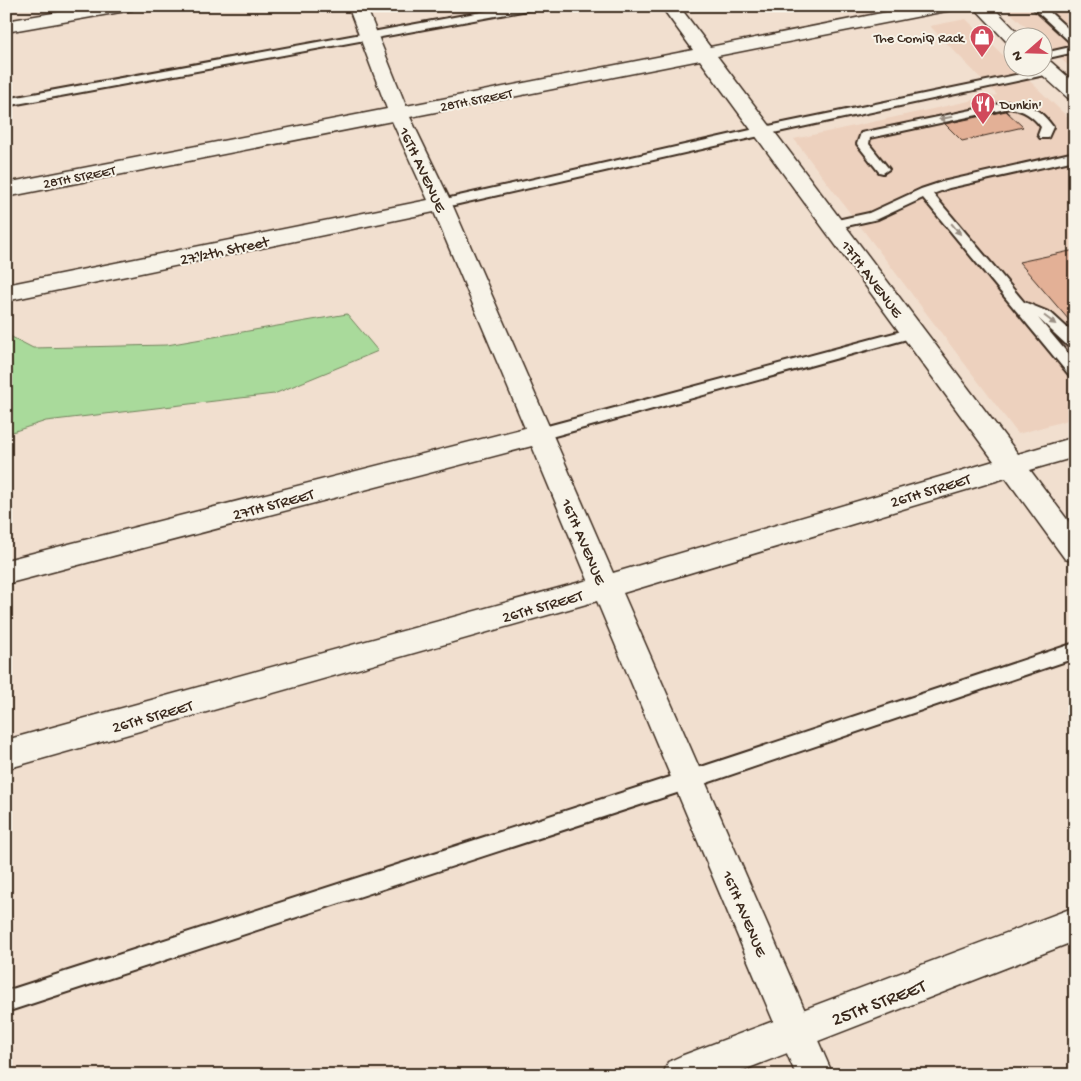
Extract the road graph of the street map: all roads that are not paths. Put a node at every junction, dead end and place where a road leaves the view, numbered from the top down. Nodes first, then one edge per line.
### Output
1 (126, 6) edge
2 (357, 6) edge
3 (533, 6) edge
4 (670, 6) edge
5 (946, 6) edge
6 (982, 6) edge
7 (1036, 6) edge
8 (6, 27) edge
9 (1004, 28) edge
10 (370, 36) junction
11 (1075, 41) edge
12 (1075, 49) edge
13 (705, 54) junction
14 (1054, 60) edge
15 (1054, 72) edge
16 (1004, 74) edge
17 (1075, 94) edge
18 (6, 103) edge
19 (399, 114) junction
20 (764, 131) junction
21 (1044, 135) dead end
22 (1075, 156) edge
23 (883, 169) dead end
24 (6, 190) edge
25 (925, 192) junction
26 (441, 204) junction
27 (833, 225) junction
28 (6, 293) edge
29 (1020, 305) junction
30 (913, 333) junction
31 (1075, 344) edge
32 (1075, 372) edge
33 (540, 434) junction
34 (1075, 447) edge
35 (1011, 465) junction
36 (1075, 551) edge
37 (6, 572) edge
38 (605, 587) junction
39 (1075, 650) edge
40 (6, 756) edge
41 (689, 780) junction
42 (1075, 924) edge
43 (6, 1002) edge
44 (796, 1031) junction
45 (681, 1075) edge
46 (815, 1075) edge

1 - 8 street
2 - 10 street, 16TH AVENUE
3 - 10 lane
4 - 13 street, 17TH AVENUE
5 - 13 street, 28TH STREET
6 - 9 street
7 - 11 lane
10 - 18 lane
10 - 19 street, 16TH AVENUE
12 - 14 lane
13 - 19 street, 28TH STREET
13 - 20 street, 17TH AVENUE
15 - 17 street
16 - 20 lane
19 - 24 street, 28TH STREET
19 - 26 street, 16TH AVENUE
20 - 26 lane
20 - 27 street, 17TH AVENUE
21 -> 23 lane
22 - 25 lane
25 - 27 lane
25 -> 29 lane
26 - 28 street, 27½th Street
26 - 33 street, 16TH AVENUE
27 - 30 street, 17TH AVENUE
29 -> 31 lane
29 - 32 lane
30 - 33 lane
30 - 35 street, 17TH AVENUE
33 - 37 street, 27TH STREET
33 - 38 street, 16TH AVENUE
34 - 35 street, 26TH STREET
35 - 36 street, 17TH AVENUE
35 - 38 street, 26TH STREET
38 - 40 street, 26TH STREET
38 - 41 street, 16TH AVENUE
39 - 41 lane
41 - 43 lane
41 - 44 street, 16TH AVENUE
42 - 44 street, 25TH STREET
44 - 45 street, 25TH STREET
44 - 46 street, 16TH AVENUE

